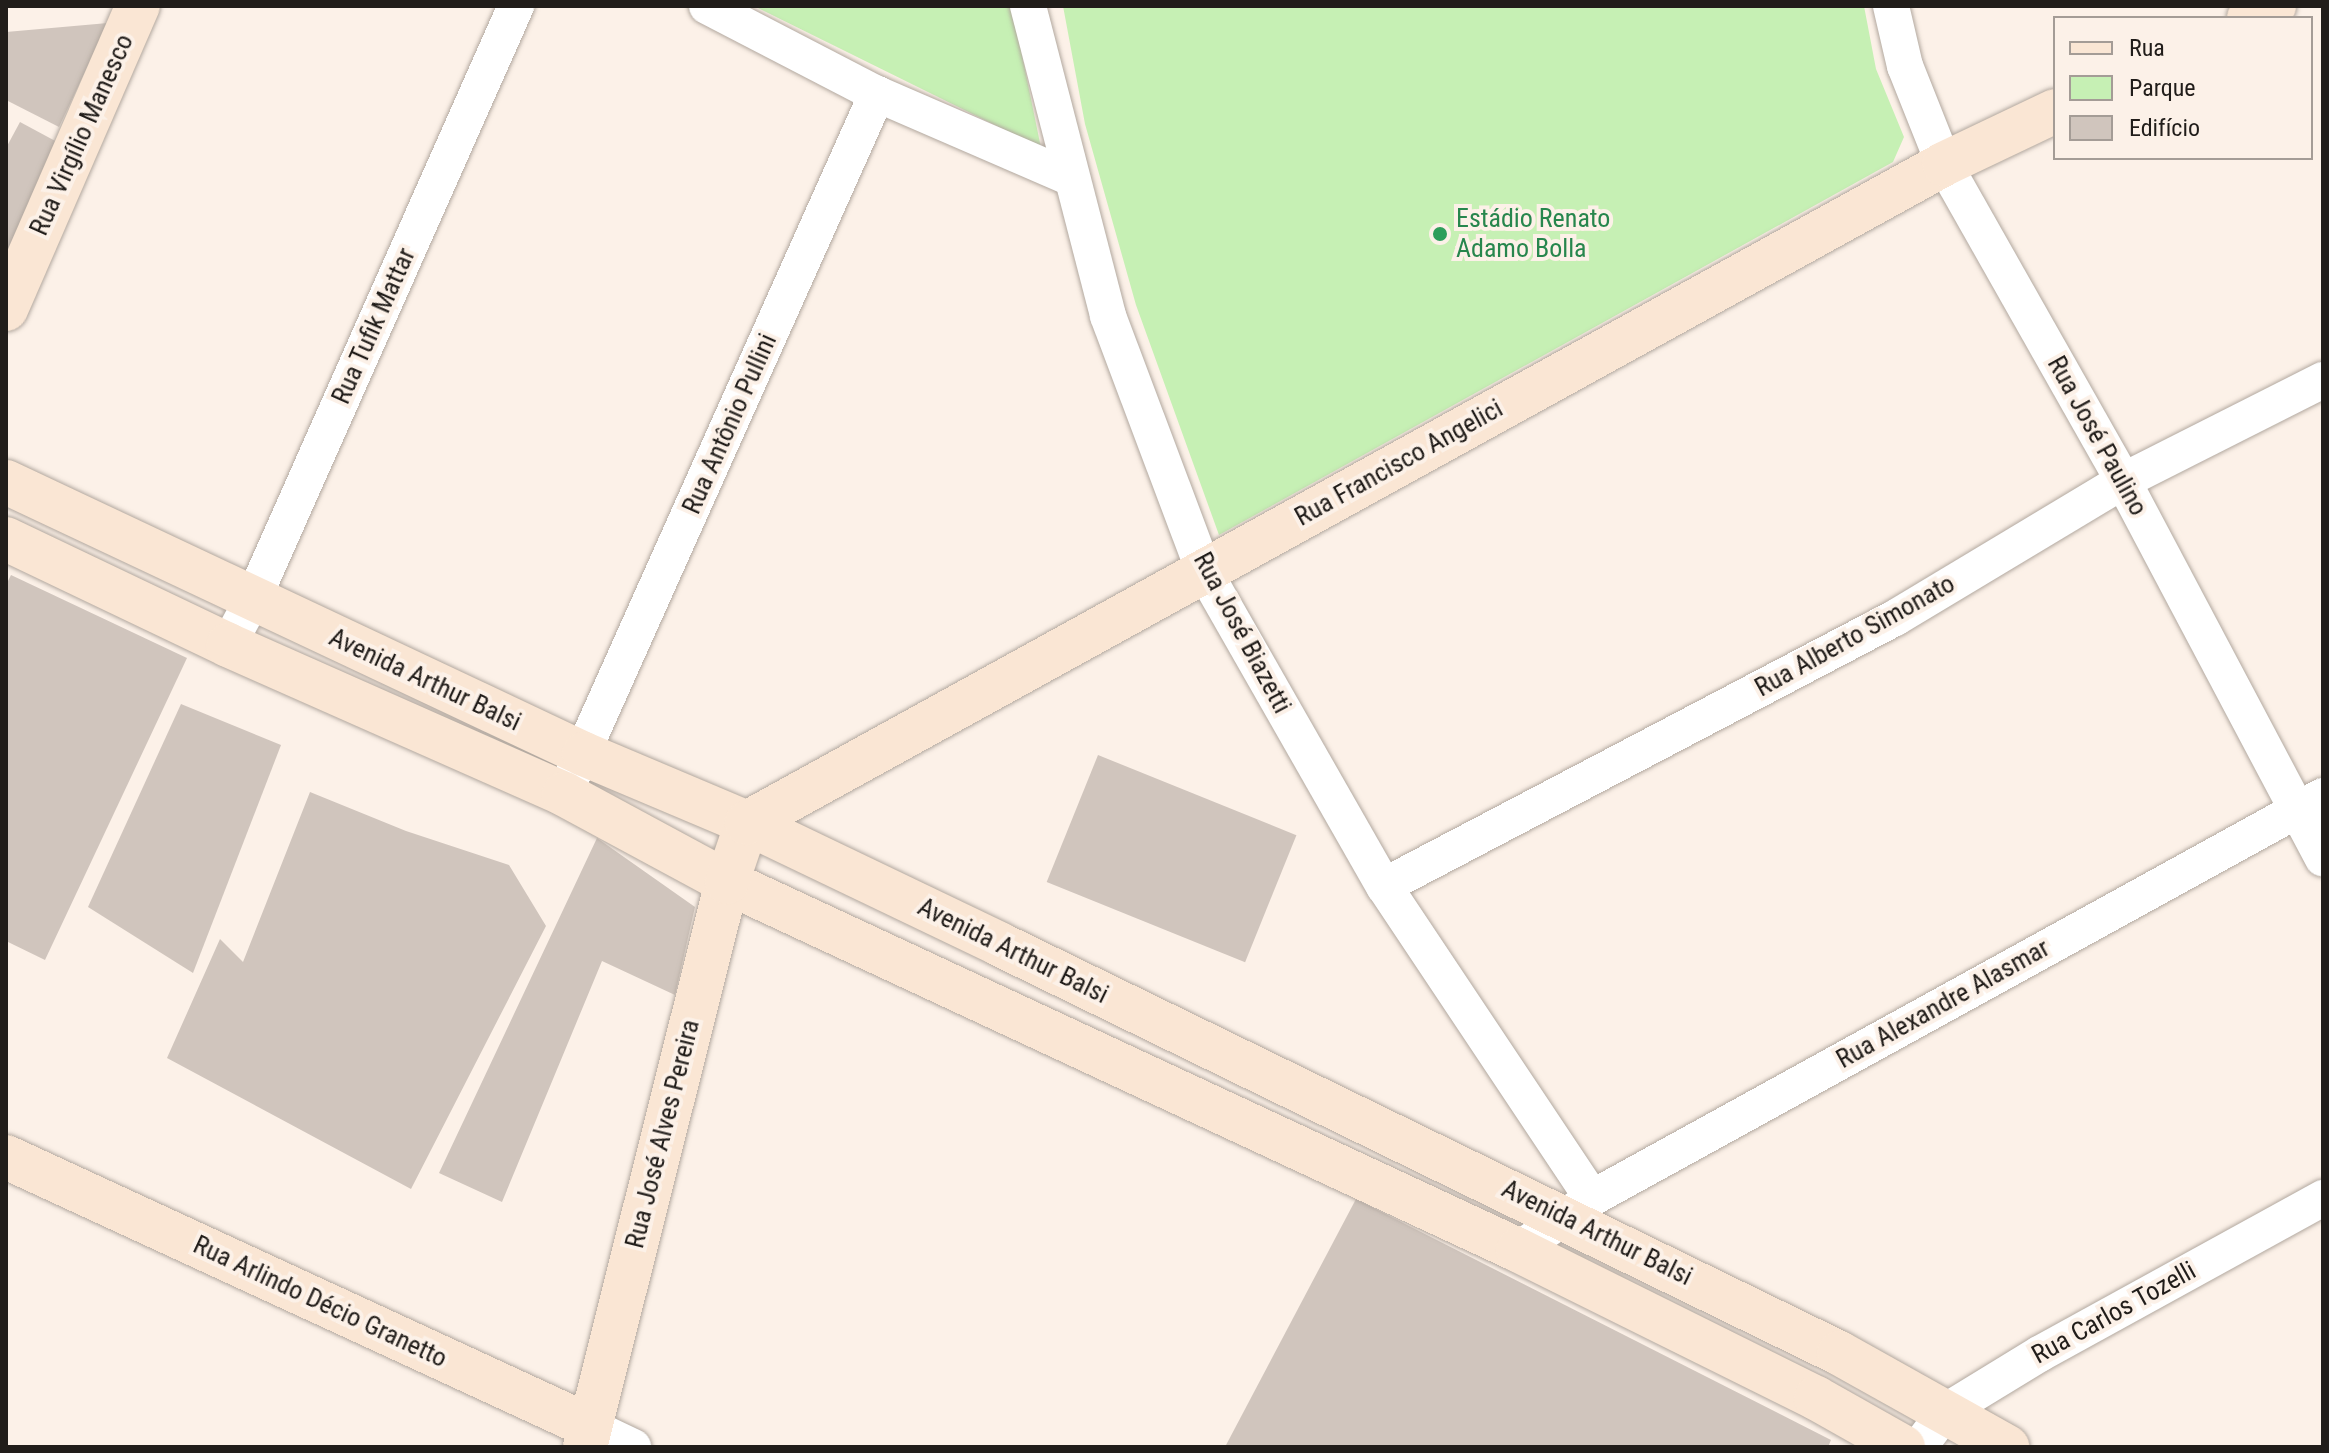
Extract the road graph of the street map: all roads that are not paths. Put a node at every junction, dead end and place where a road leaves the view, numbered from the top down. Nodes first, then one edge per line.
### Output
1 (138, 6) edge
2 (516, 6) edge
3 (707, 6) edge
4 (1028, 6) edge
5 (1891, 6) edge
6 (2274, 6) edge
7 (2253, 16) edge
8 (877, 94) junction
9 (2053, 112) edge
10 (1944, 164) junction
11 (1071, 178) junction
12 (6, 309) edge
13 (2323, 380) edge
14 (2123, 481) junction
15 (6, 482) edge
16 (6, 539) edge
17 (1204, 571) junction
18 (253, 599) junction
19 (228, 645) junction
20 (584, 754) junction
21 (564, 794) junction
22 (2309, 803) edge
23 (747, 823) junction
24 (2323, 858) edge
25 (727, 882) junction
26 (1384, 886) junction
27 (999, 944) junction
28 (971, 995) junction
29 (6, 1157) edge
30 (2323, 1198) edge
31 (1579, 1208) junction
32 (1518, 1250) junction
33 (1946, 1411) junction
34 (587, 1437) edge
35 (633, 1447) edge
36 (1903, 1447) edge
37 (1919, 1447) edge
38 (2007, 1447) edge

1 - 12 main road, Rua Virgílio Manesco
2 - 18 street, Rua Tufik Mattar
3 - 8 street
4 - 11 street, Rua José Biazetti
5 - 10 street, Rua José Paulino
6 - 7 main road
8 - 11 street
8 - 20 street, Rua Antônio Pullini
9 - 10 main road, Rua Francisco Angelici
10 - 14 street, Rua José Paulino
10 - 17 main road, Rua Francisco Angelici
11 - 17 street, Rua José Biazetti
13 - 14 street, Rua Alberto Simonato
14 - 22 street, Rua José Paulino
14 - 26 street, Rua Alberto Simonato
15 - 18 main road, Avenida Arthur Balsi
16 - 19 main road, Avenida Arthur Balsi
17 - 23 main road, Rua Francisco Angelici
17 - 26 street, Rua José Biazetti
18 - 19 street, Rua Tufik Mattar
18 - 20 main road, Avenida Arthur Balsi
19 - 21 main road, Avenida Arthur Balsi
20 - 21 street, Rua Antônio Pullini
20 - 23 main road, Avenida Arthur Balsi
21 - 25 main road, Avenida Arthur Balsi
22 - 24 street, Rua José Paulino
22 - 31 street, Rua Alexandre Alasmar
23 - 25 main road, Rua José Alves Pereira
23 - 27 main road, Avenida Arthur Balsi
25 - 28 main road, Avenida Arthur Balsi
25 - 34 main road, Rua José Alves Pereira
26 - 31 street, Rua José Biazetti
27 - 28 main road
27 - 31 main road, Avenida Arthur Balsi
28 - 32 main road, Avenida Arthur Balsi
29 - 34 main road, Rua Arlindo Décio Granetto
30 - 33 street, Rua Carlos Tozelli
31 - 32 street, Rua Alexandre Alasmar
31 - 33 main road, Avenida Arthur Balsi
32 - 36 main road, Avenida Arthur Balsi
33 - 37 street, Rua Carlos Tozelli
33 - 38 main road, Avenida Arthur Balsi
34 - 35 street, Rua Arlindo Décio Granetto

